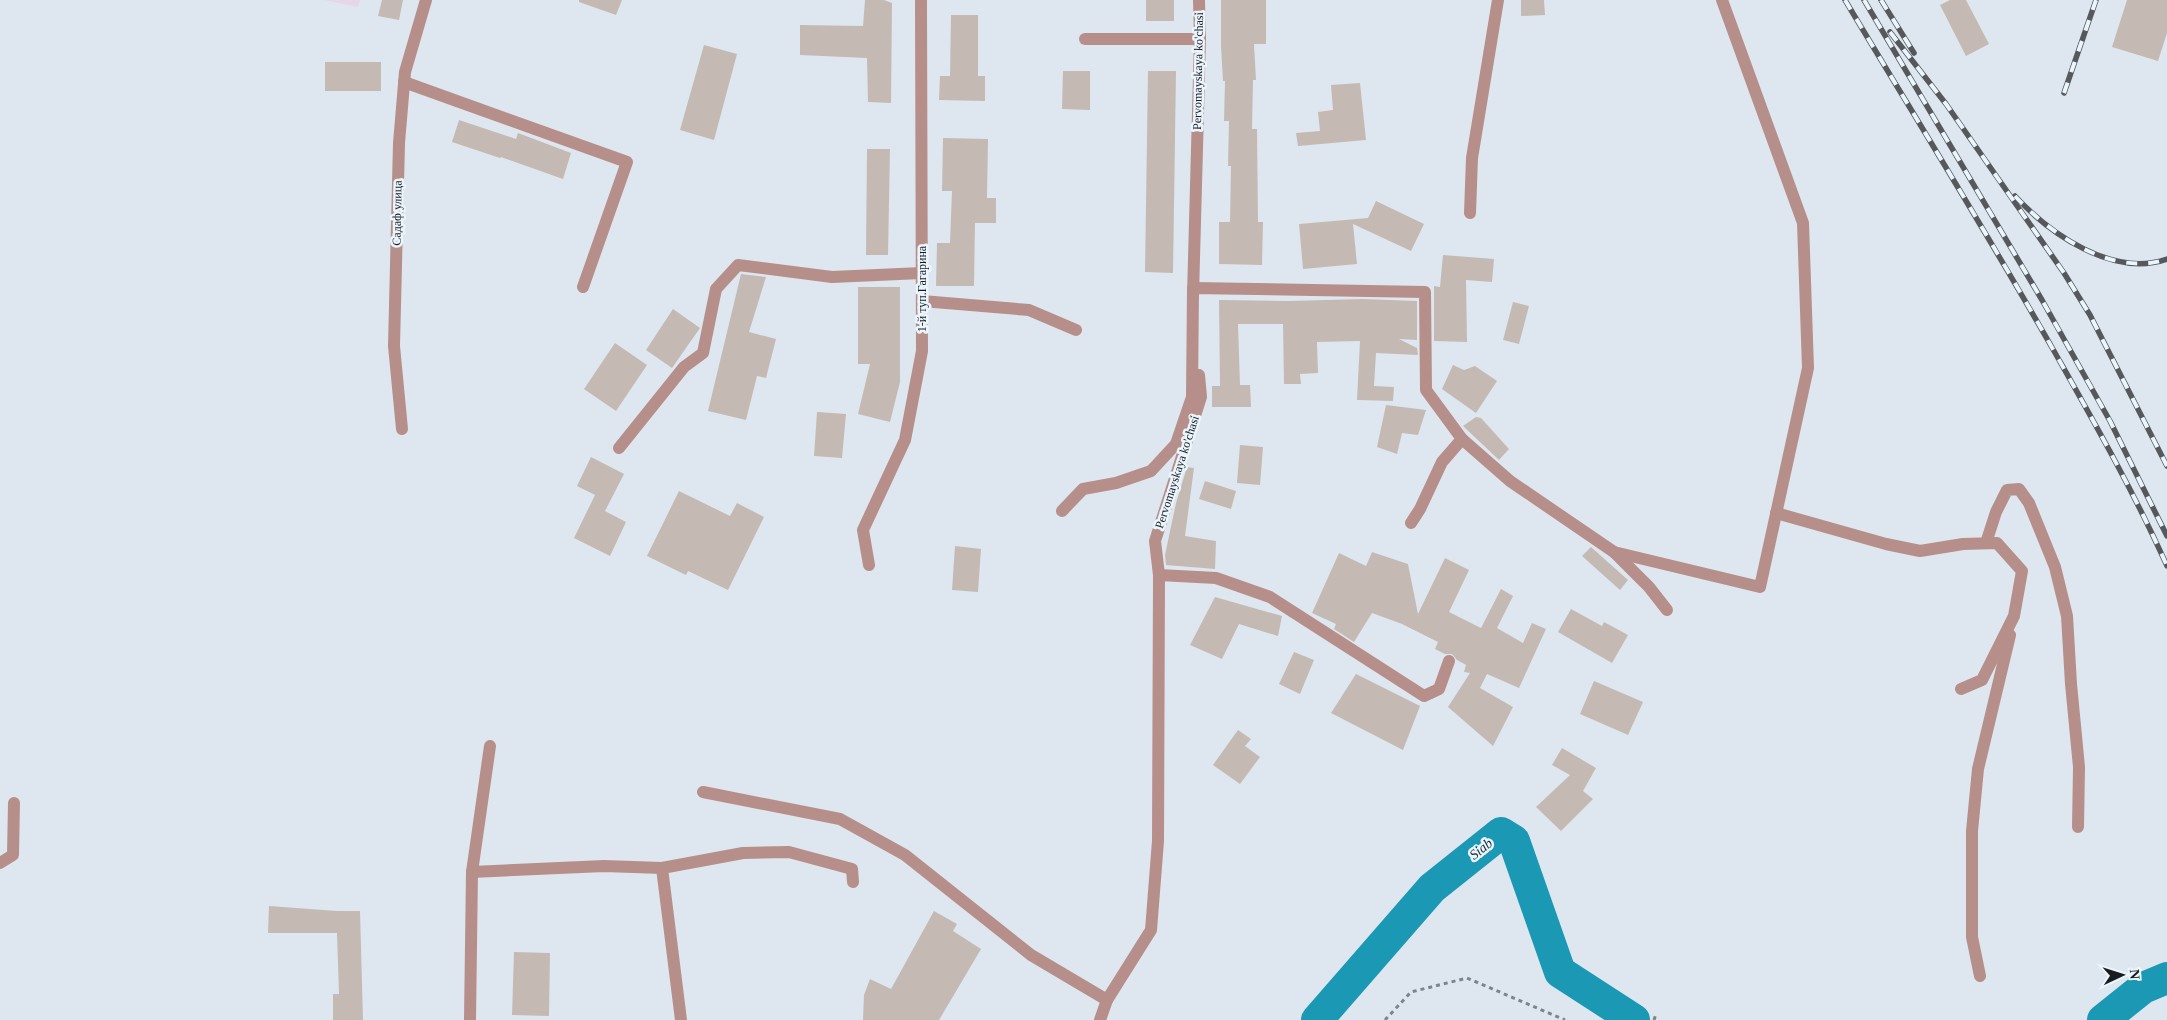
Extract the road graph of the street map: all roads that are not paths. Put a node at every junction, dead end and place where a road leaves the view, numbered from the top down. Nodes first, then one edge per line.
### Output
1 (426, 0) edge
2 (921, 0) edge
3 (1199, 0) edge
4 (1498, 0) edge
5 (1722, 0) edge
6 (1085, 39) dead end
7 (1200, 39) junction
8 (404, 82) junction
9 (1470, 213) dead end
10 (922, 273) junction
11 (583, 287) dead end
12 (1193, 288) junction
13 (922, 301) junction
14 (1076, 330) dead end
15 (402, 429) dead end
16 (1462, 439) junction
17 (619, 448) dead end
18 (1062, 511) dead end
19 (1776, 513) junction
20 (1411, 523) dead end
21 (1986, 543) junction
22 (1614, 552) junction
23 (870, 565) dead end
24 (1159, 575) junction
25 (1667, 610) dead end
26 (2014, 616) junction
27 (1449, 661) dead end
28 (1961, 688) dead end
29 (490, 746) dead end
30 (703, 792) dead end
31 (14, 803) dead end
32 (2078, 827) dead end
33 (0, 863) edge
34 (662, 868) junction
35 (472, 872) junction
36 (853, 882) dead end
37 (1980, 976) dead end
38 (1107, 1000) junction
39 (470, 1020) edge
40 (681, 1020) edge
41 (1100, 1020) edge

1 - 8 street, Садаф улица
2 - 10 street, 1-й туп.Гагарина
3 - 7 street, Pervomayskaya ko'chasi
4 - 9 street
5 - 19 street
6 - 7 street
7 - 12 street, Pervomayskaya ko'chasi
8 - 11 street
8 - 15 street, Садаф улица
10 - 13 street, 1-й туп.Гагарина
10 - 17 street
12 - 16 street
12 - 18 street
12 - 24 street, Pervomayskaya ko'chasi
13 - 14 street
13 - 23 street, 1-й туп.Гагарина
16 - 20 street
16 - 22 street
19 - 21 street
19 - 22 street
21 - 26 street
21 - 32 street
22 - 25 street
24 - 27 street
24 - 38 street, Pervomayskaya ko'chasi
26 - 28 street
26 - 37 street
29 - 35 street
30 - 38 street
31 - 33 street
34 - 35 street
34 - 36 street
34 - 40 street
35 - 39 street
38 - 41 street, Pervomayskaya ko'chasi

